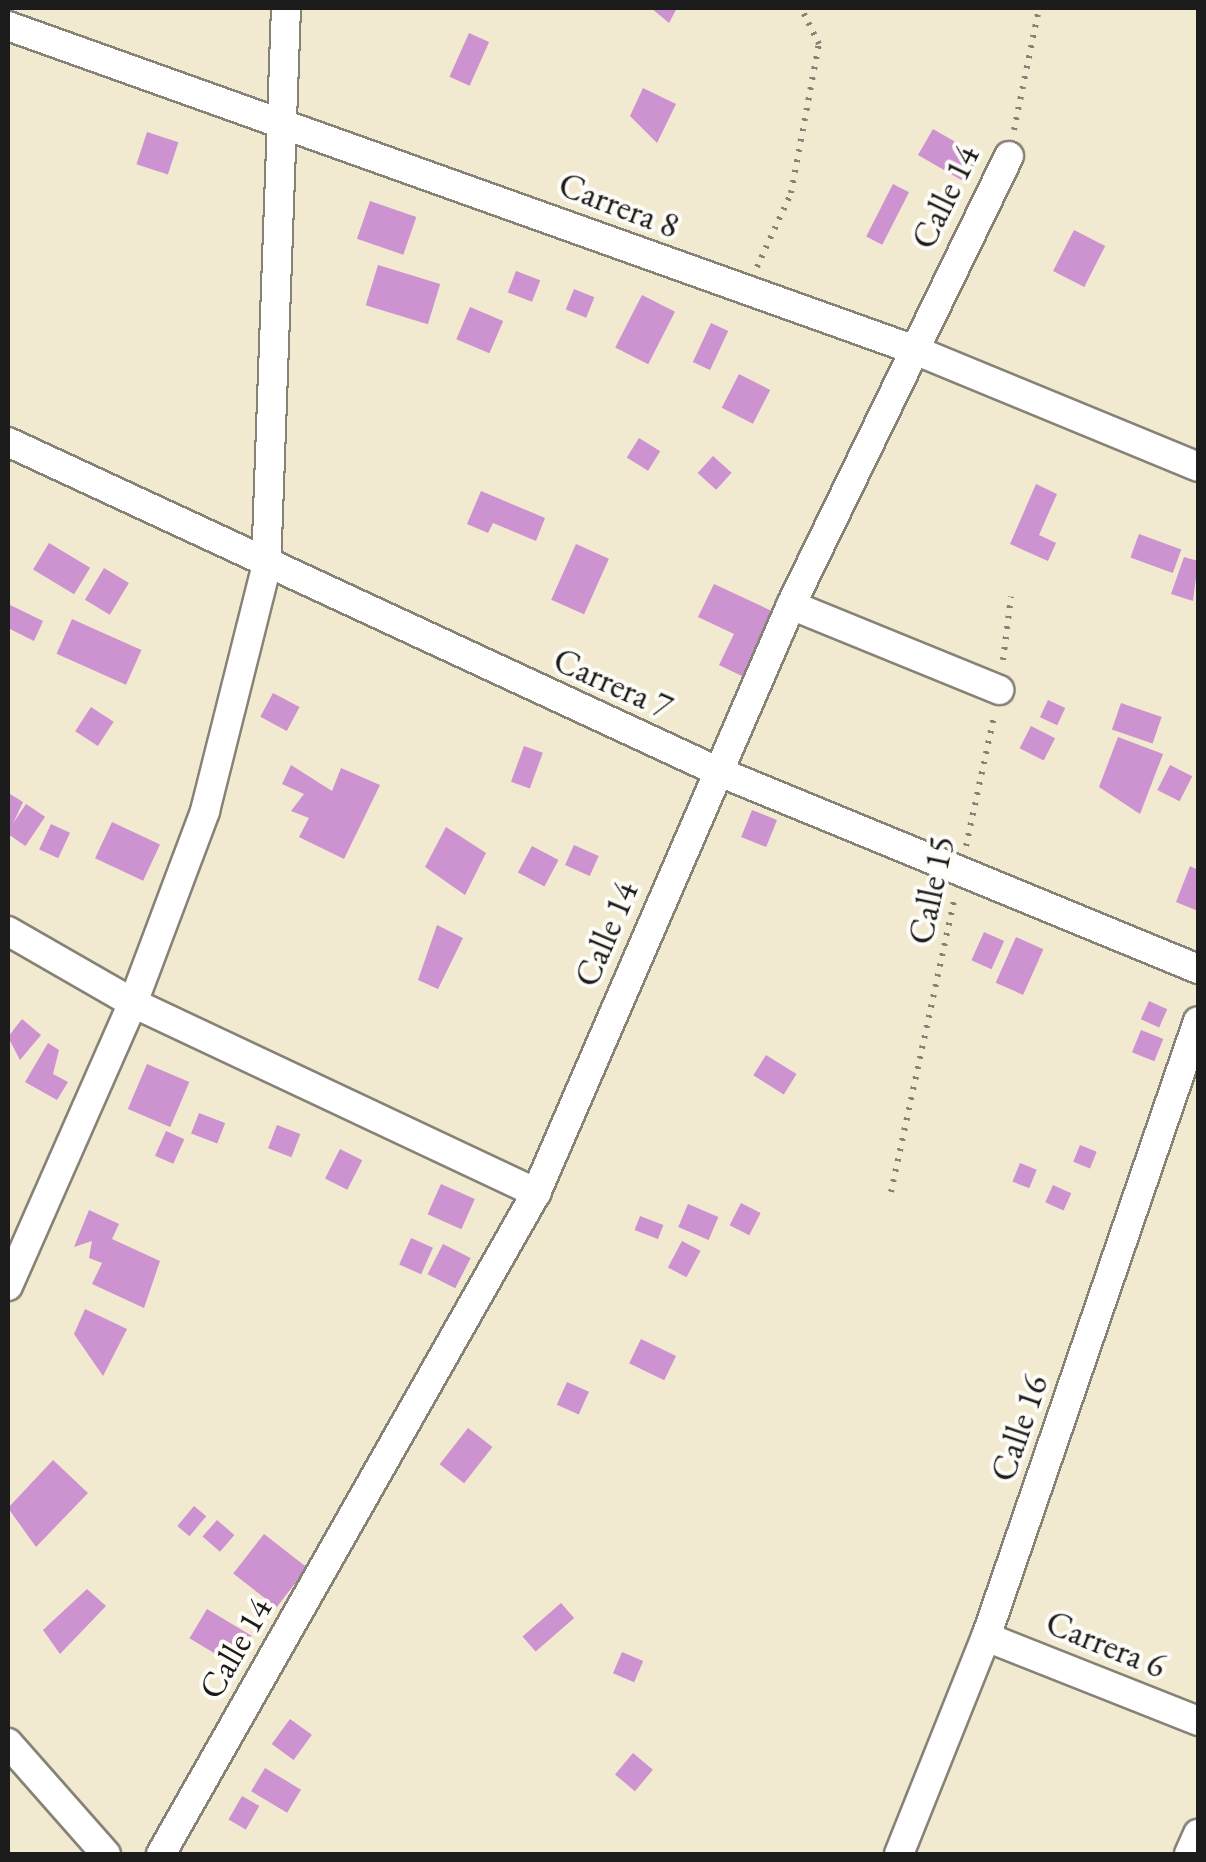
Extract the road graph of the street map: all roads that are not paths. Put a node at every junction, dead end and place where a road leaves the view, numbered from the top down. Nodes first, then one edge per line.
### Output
1 (286, 8) edge
2 (9, 29) edge
3 (283, 118) junction
4 (1009, 156) road end
5 (912, 349) junction
6 (8, 442) edge
7 (1198, 467) edge
8 (266, 569) junction
9 (791, 605) junction
10 (999, 690) road end
11 (717, 770) junction
12 (8, 931) edge
13 (1198, 969) edge
14 (132, 1004) junction
15 (1198, 1022) edge
16 (536, 1193) junction
17 (8, 1286) edge
18 (986, 1637) junction
19 (1198, 1720) edge
20 (8, 1744) edge
21 (1198, 1834) edge
22 (106, 1854) edge
23 (160, 1854) edge
24 (899, 1854) edge
25 (1189, 1854) edge

1 - 3 street
2 - 3 street, Carrera 8
3 - 5 street, Carrera 8
3 - 8 street
4 - 5 street, Calle 14
5 - 7 street, Carrera 8
5 - 9 street, Calle 14
6 - 8 street, Carrera 7
8 - 11 street, Carrera 7
8 - 14 street
9 - 10 street
9 - 11 street, Calle 14
11 - 13 street, Carrera 7
11 - 16 street, Calle 14
12 - 14 street
14 - 16 street
14 - 17 street
15 - 18 street, Calle 16
16 - 23 street, Calle 14
18 - 19 street, Carrera 6
18 - 24 street, Calle 16
20 - 22 street
21 - 25 street

